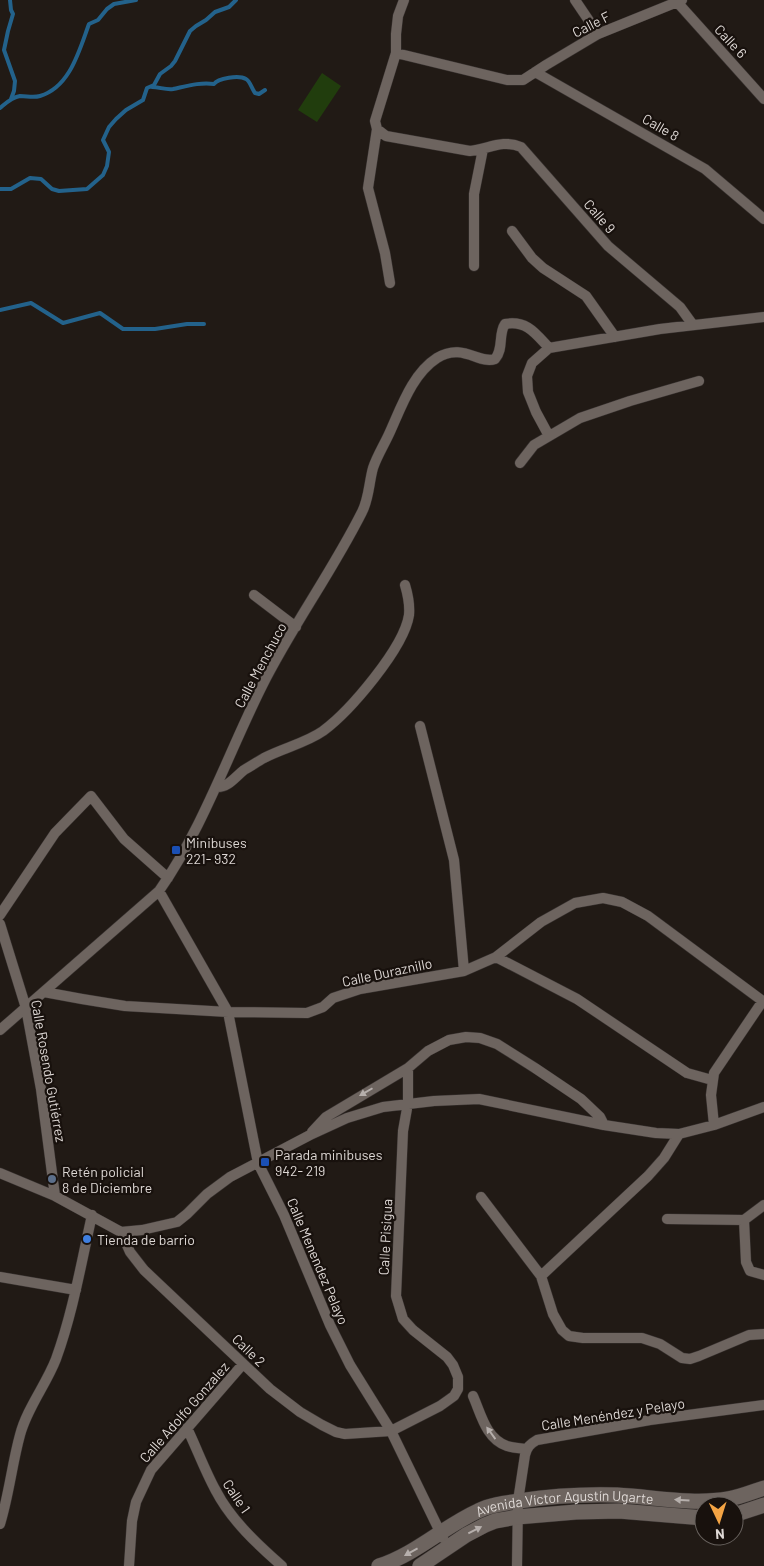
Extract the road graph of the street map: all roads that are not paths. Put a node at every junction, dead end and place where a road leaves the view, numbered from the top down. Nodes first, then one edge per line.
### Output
1 (404, 0) edge
2 (576, 0) edge
3 (675, 2) edge
4 (598, 34) junction
5 (396, 53) junction
6 (535, 72) junction
7 (764, 99) edge
8 (377, 129) junction
9 (483, 149) junction
10 (764, 219) edge
11 (512, 231) dead end
12 (474, 266) dead end
13 (390, 284) dead end
14 (764, 317) edge
15 (693, 325) junction
16 (615, 337) junction
17 (549, 348) junction
18 (699, 381) dead end
19 (549, 436) junction
20 (520, 463) dead end
21 (405, 585) dead end
22 (254, 595) dead end
23 (296, 626) junction
24 (420, 726) dead end
25 (216, 787) junction
26 (168, 878) junction
27 (159, 891) junction
28 (0, 915) edge
29 (0, 924) edge
30 (496, 957) junction
31 (464, 971) junction
32 (44, 992) junction
33 (763, 1002) edge
34 (26, 1008) junction
35 (228, 1012) junction
36 (0, 1030) edge
37 (408, 1068) junction
38 (712, 1080) junction
39 (408, 1103) junction
40 (764, 1107) edge
41 (714, 1124) junction
42 (604, 1125) junction
43 (679, 1134) junction
44 (310, 1135) junction
45 (258, 1163) junction
46 (0, 1173) edge
47 (55, 1196) junction
48 (481, 1197) dead end
49 (764, 1205) edge
50 (92, 1215) junction
51 (667, 1219) dead end
52 (744, 1220) junction
53 (121, 1232) junction
54 (764, 1275) edge
55 (541, 1276) junction
56 (0, 1277) edge
57 (76, 1290) junction
58 (764, 1334) edge
59 (243, 1364) junction
60 (473, 1396) dead end
61 (764, 1405) edge
62 (187, 1428) junction
63 (390, 1431) junction
64 (526, 1449) junction
65 (764, 1488) edge
66 (518, 1501) junction
67 (764, 1505) edge
68 (744, 1512) edge
69 (517, 1517) junction
70 (694, 1517) edge
71 (0, 1524) edge
72 (440, 1533) junction
73 (449, 1548) junction
74 (129, 1566) edge
75 (282, 1566) edge
76 (378, 1566) edge
77 (420, 1566) edge
78 (517, 1566) edge

1 - 5 street
2 - 4 street
3 - 4 street, Calle F
3 - 7 street, Calle 6
4 - 6 street, Calle F
5 - 6 street, Calle F
5 - 8 street
6 - 10 street, Calle 8
8 - 9 street, Calle 9
8 - 13 street
9 - 12 street
9 - 15 street, Calle 9
11 - 16 street
14 - 15 street
15 - 16 street
16 - 17 street
17 - 19 street
17 - 23 street, Calle Menchuco
18 - 19 street
19 - 20 street
21 - 25 street
22 - 23 street
23 - 25 street, Calle Menchuco
24 - 31 street
25 - 26 street, Calle Menchuco
26 - 27 street, Calle Menchuco
26 - 28 street
27 - 32 street, Calle Menchuco
27 - 35 street, Calle Menendez Pelayo
29 - 34 street, Calle Rosendo Gutiérrez
30 - 31 street, Calle Duraznillo
30 - 33 street, Calle Duraznillo
30 - 38 street
31 - 35 street, Calle Duraznillo
32 - 34 street, Calle Menchuco
32 - 35 street, Calle Duraznillo
33 - 38 street
34 - 36 street, Calle Menchuco
34 - 47 street, Calle Rosendo Gutiérrez
35 - 45 street, Calle Menendez Pelayo
37 - 39 street, Calle Pisigua
37 - 42 street
37 -> 44 street
38 - 41 street
39 - 42 street
39 - 44 street
39 - 63 street, Calle Pisigua
40 - 41 street
41 - 43 street
42 - 43 street
43 - 55 street
44 - 45 street
45 - 53 street
45 - 63 street, Calle Menendez Pelayo
46 - 47 street
47 - 50 street
48 - 55 street
49 - 52 street
50 - 53 street
50 - 57 street
51 - 52 street
52 - 54 street
53 - 59 street, Calle 2
55 - 58 street
56 - 57 street
57 - 71 street
59 - 62 street, Calle Adolfo Gonzalez
59 - 63 street, Calle 2
64 -> 60 street
61 - 64 street, Calle Menéndez y Pelayo
62 - 74 street, Calle Adolfo Gonzalez
62 - 75 street, Calle 1
63 - 72 street, Calle Menendez Pelayo
64 - 66 street
65 -> 66 street, Avenida Víctor Agustín Ugarte
66 - 69 street
66 - 72 street, Avenida Víctor Agustín Ugarte
67 - 68 street
69 - 70 street, Avenida Víctor Agustín Ugarte
73 -> 69 street, Avenida Víctor Agustín Ugarte
69 - 78 street
72 - 73 street, Calle Menendez Pelayo
72 -> 76 street, Avenida Víctor Agustín Ugarte
73 - 77 street, Avenida Víctor Agustín Ugarte

